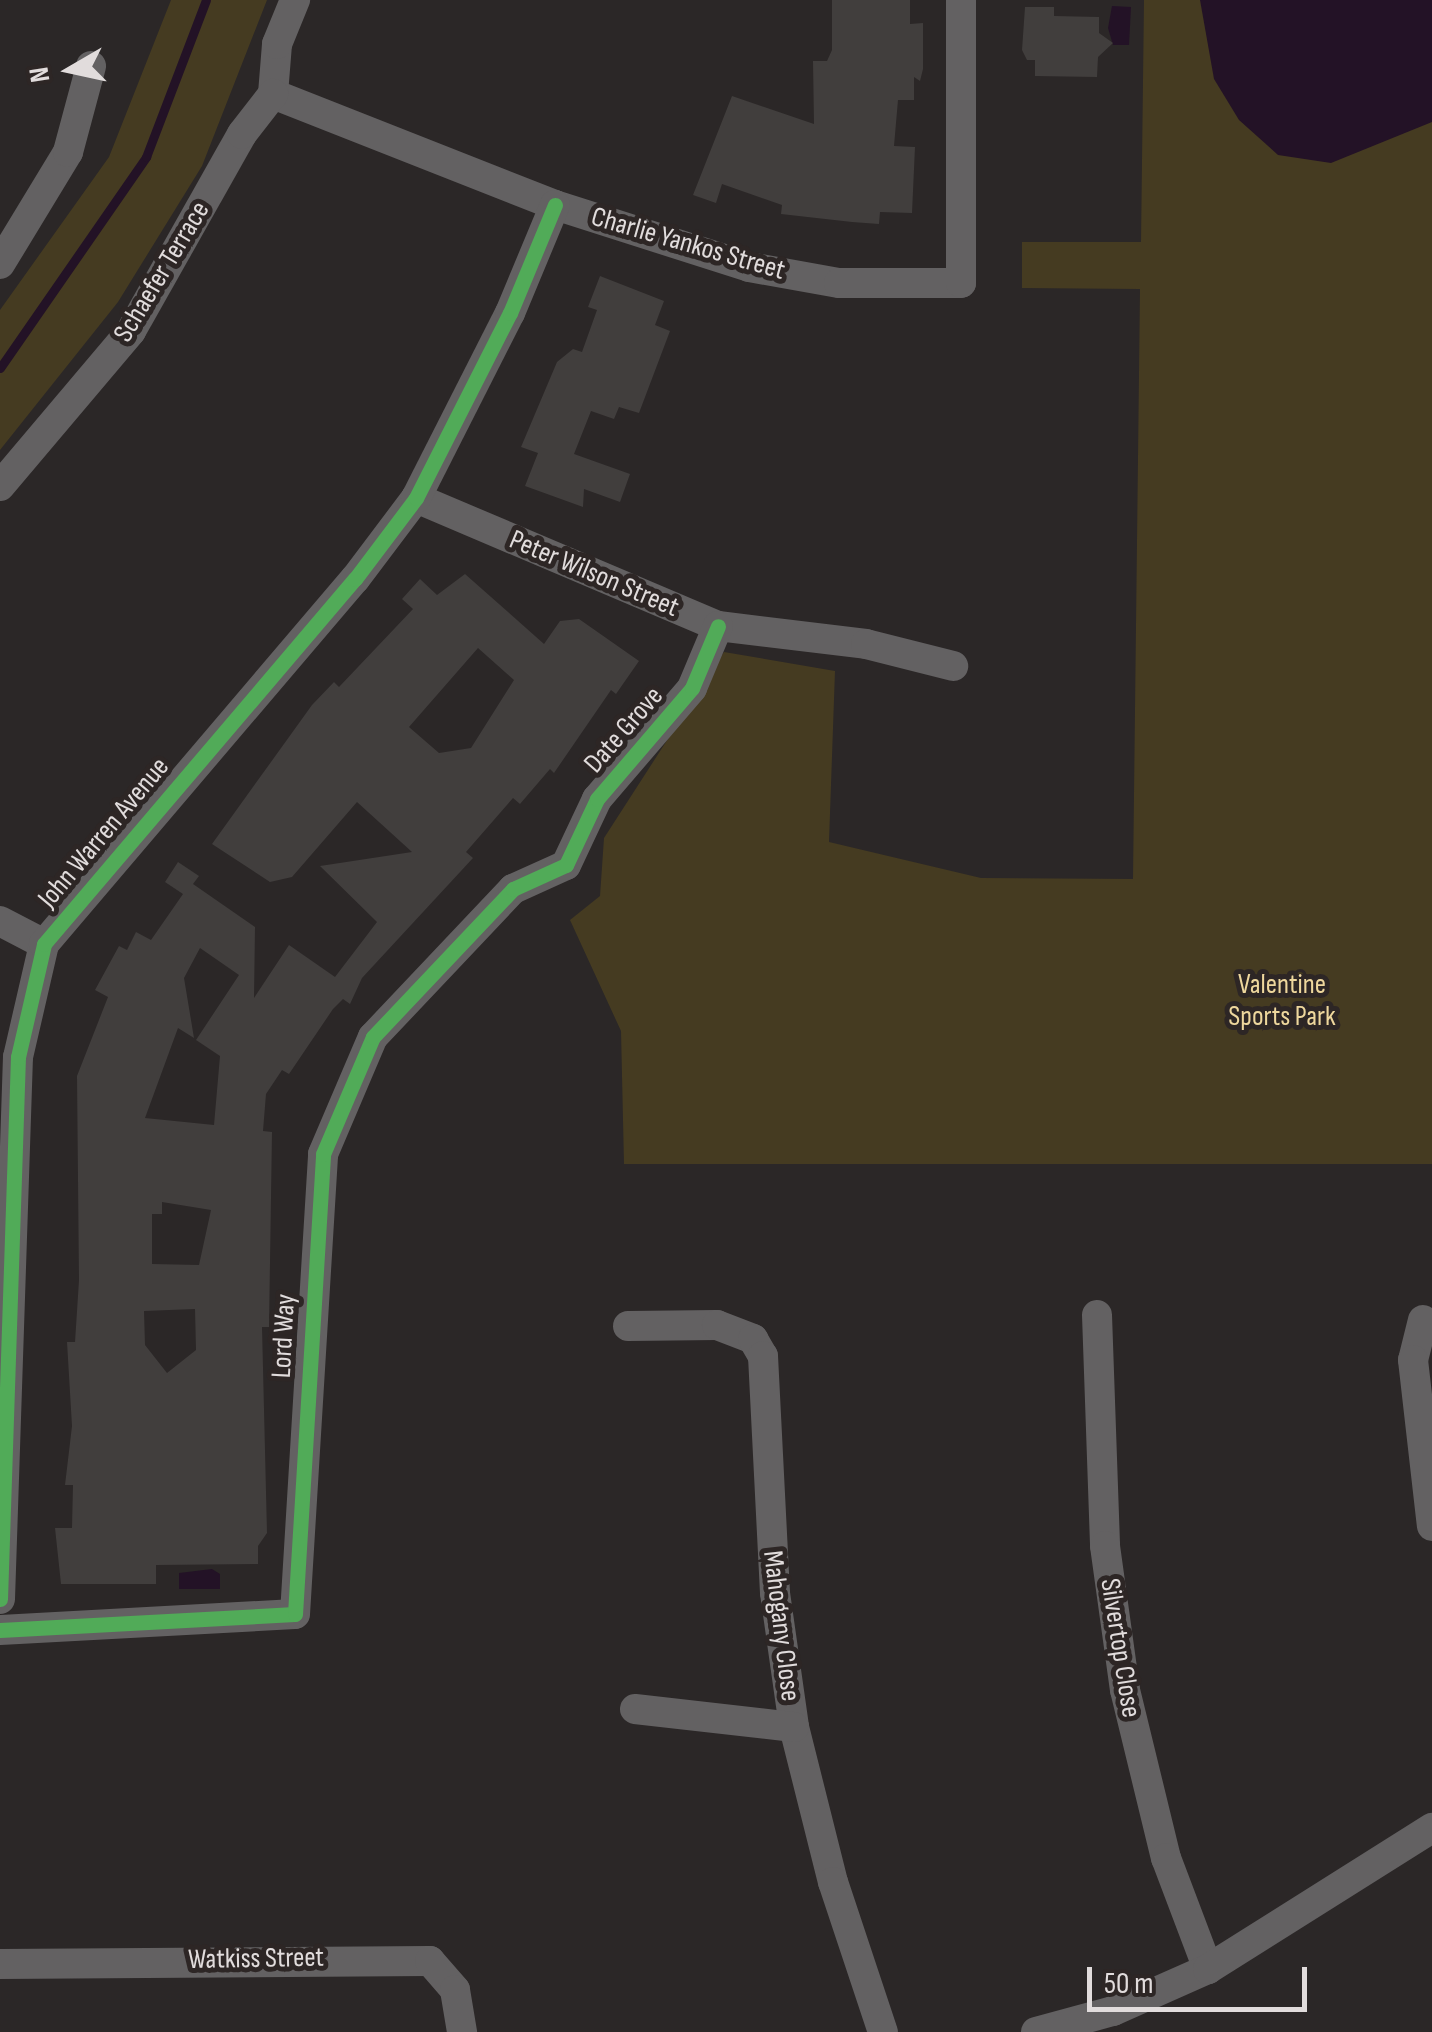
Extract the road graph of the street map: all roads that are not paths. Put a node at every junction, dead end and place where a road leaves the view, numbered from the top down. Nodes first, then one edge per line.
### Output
1 (295, 0) edge
2 (961, 0) edge
3 (91, 66) dead end
4 (273, 94) junction
5 (555, 205) junction
6 (0, 264) edge
7 (0, 486) edge
8 (416, 498) junction
9 (718, 626) junction
10 (953, 666) dead end
11 (566, 864) joint
12 (0, 920) edge
13 (44, 944) junction
14 (1096, 1315) dead end
15 (1423, 1320) dead end
16 (628, 1326) dead end
17 (1432, 1526) edge
18 (0, 1599) edge
19 (0, 1630) edge
20 (635, 1709) dead end
21 (794, 1728) junction
22 (1432, 1828) edge
23 (0, 1964) edge
24 (1208, 1969) junction
25 (462, 2032) edge
26 (883, 2032) edge
27 (1036, 2032) edge

1 - 4 street
2 - 5 street, Charlie Yankos Street
3 - 6 street
4 - 5 street, Charlie Yankos Street
4 - 7 street, Schaefer Terrace
5 - 8 street, John Warren Avenue
8 - 9 street, Peter Wilson Street
8 - 13 street, John Warren Avenue
9 - 10 street, Peter Wilson Street
9 - 11 street, Date Grove
11 - 19 street, Lord Way
12 - 13 street
13 - 18 street, John Warren Avenue
14 - 24 street, Silvertop Close
15 - 17 street
16 - 21 street, Mahogany Close
20 - 21 street
21 - 26 street, Mahogany Close
22 - 24 street
23 - 25 street, Watkiss Street
24 - 27 street

